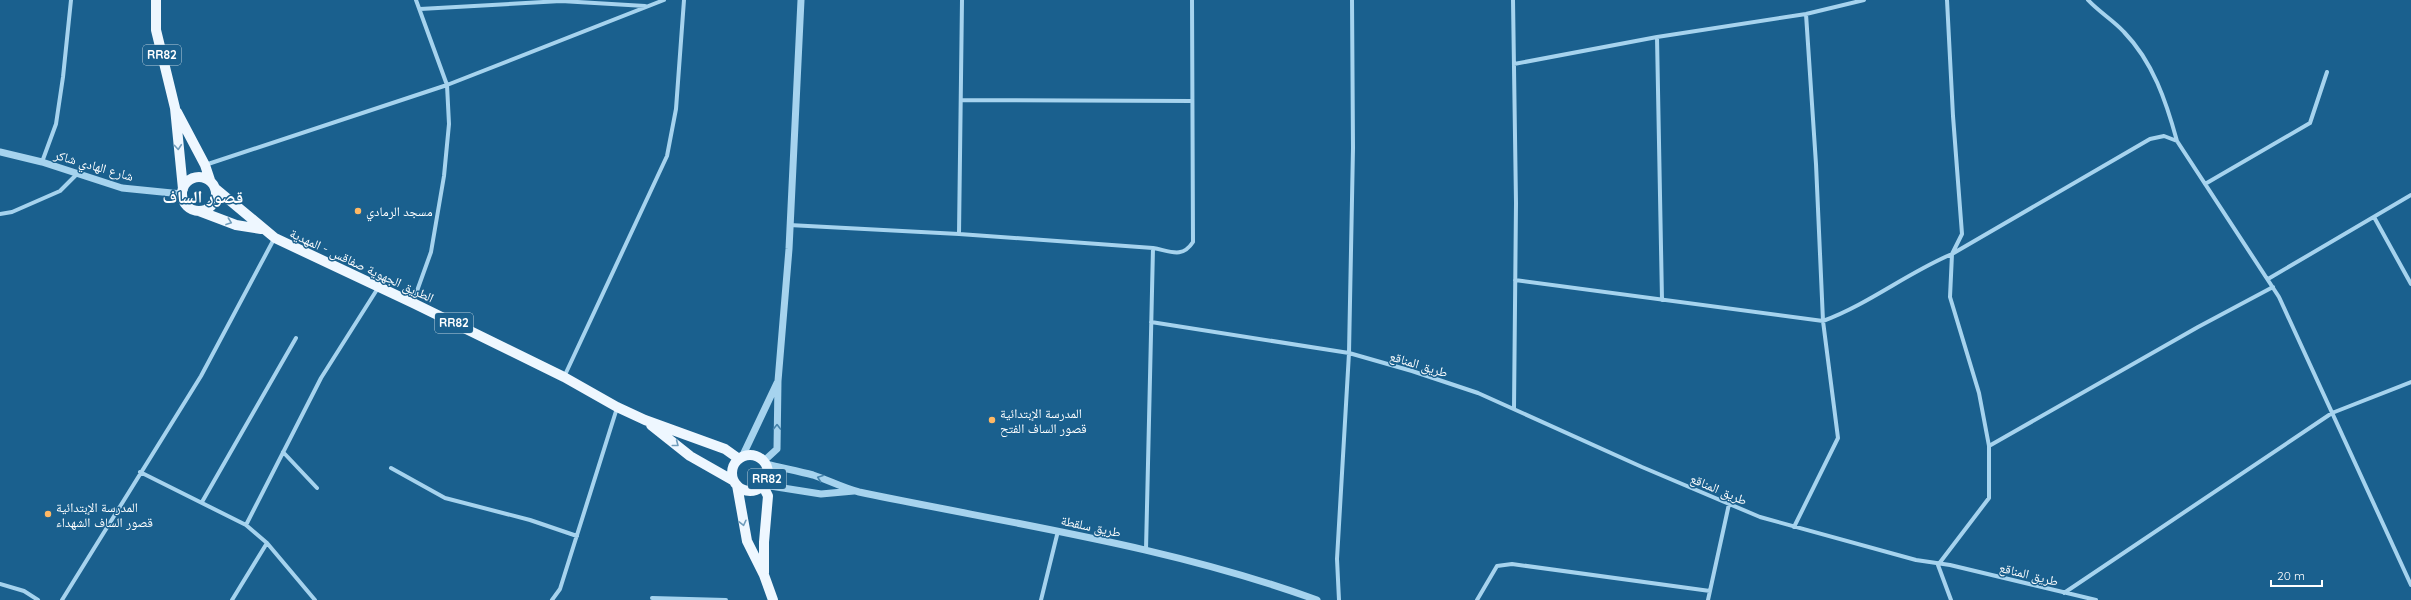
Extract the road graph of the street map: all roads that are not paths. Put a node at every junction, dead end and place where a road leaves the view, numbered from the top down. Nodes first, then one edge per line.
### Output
1 (71, 0) edge
2 (156, 0) edge
3 (416, 0) edge
4 (664, 0) edge
5 (684, 0) edge
6 (801, 0) edge
7 (962, 0) edge
8 (1192, 0) edge
9 (1352, 0) edge
10 (1513, 0) edge
11 (1864, 0) edge
12 (1947, 0) edge
13 (2088, 0) edge
14 (647, 7) junction
15 (420, 10) junction
16 (1806, 14) junction
17 (1657, 37) junction
18 (1514, 64) junction
19 (2327, 72) dead end
20 (447, 85) junction
21 (961, 100) junction
22 (1192, 101) junction
23 (175, 108) junction
24 (2177, 140) junction
25 (0, 152) edge
26 (42, 162) junction
27 (205, 165) junction
28 (77, 174) junction
29 (210, 180) junction
30 (2205, 184) junction
31 (216, 189) junction
32 (182, 192) junction
33 (2411, 195) edge
34 (199, 211) junction
35 (0, 214) edge
36 (2374, 217) junction
37 (789, 225) junction
38 (261, 229) junction
39 (959, 234) junction
40 (275, 238) junction
41 (1153, 248) junction
42 (1952, 254) junction
43 (2268, 279) junction
44 (1516, 280) junction
45 (2411, 284) edge
46 (379, 287) junction
47 (2273, 287) junction
48 (1662, 300) junction
49 (413, 303) junction
50 (1823, 321) junction
51 (1150, 322) junction
52 (296, 338) dead end
53 (1348, 353) junction
54 (564, 376) junction
55 (778, 381) junction
56 (2411, 382) edge
57 (617, 408) junction
58 (1514, 409) junction
59 (2332, 413) junction
60 (645, 420) junction
61 (1989, 446) junction
62 (283, 452) junction
63 (740, 458) junction
64 (765, 463) junction
65 (391, 468) dead end
66 (140, 472) junction
67 (735, 483) junction
68 (764, 485) junction
69 (316, 488) dead end
70 (856, 491) junction
71 (202, 502) junction
72 (1729, 504) junction
73 (246, 525) junction
74 (1794, 527) junction
75 (1058, 531) junction
76 (577, 536) junction
77 (267, 543) junction
78 (1146, 550) junction
79 (1938, 565) junction
80 (764, 575) junction
81 (0, 584) edge
82 (2411, 584) edge
83 (1710, 591) junction
84 (2064, 593) junction
85 (652, 598) dead end
86 (38, 600) edge
87 (62, 600) edge
88 (232, 600) edge
89 (315, 600) edge
90 (552, 600) edge
91 (726, 600) edge
92 (773, 600) edge
93 (1041, 600) edge
94 (1317, 600) edge
95 (1339, 600) edge
96 (1477, 600) edge
97 (1708, 600) edge
98 (1951, 600) edge
99 (2096, 600) edge

1 - 26 street
2 - 23 main road, الطريق الجهوية صفاقس - المهدية / RR82
3 - 15 street
4 - 14 street
5 - 54 street
6 - 37 street
7 - 21 street
8 - 22 street
9 - 53 street
10 - 18 street
11 - 16 street
12 - 42 street
13 - 24 street
14 - 15 street
14 - 20 street
15 - 20 street
16 - 17 street
16 - 50 street
17 - 18 street
17 - 48 street
18 - 44 street
19 - 30 street
20 - 27 street
20 - 49 street
21 - 22 street
21 - 39 street
22 - 41 street
23 - 27 main road, الطريق الجهوية صفاقس - المهدية / RR82
23 -> 32 main road, الطريق الجهوية صفاقس - المهدية / RR82
24 - 30 street
24 - 42 street
25 - 26 street, شارع الهادي شاكر
26 - 28 street, شارع الهادي شاكر
27 - 29 main road, الطريق الجهوية صفاقس - المهدية / RR82
28 - 32 street, شارع الهادي شاكر
28 - 35 street
29 - 31 main road, الطريق الجهوية صفاقس - المهدية / RR82
29 - 32 main road
30 - 43 street
31 - 34 main road
31 - 38 main road, الطريق الجهوية صفاقس - المهدية / RR82
32 - 34 main road, الطريق الجهوية صفاقس - المهدية / RR82
33 - 36 street
34 -> 38 main road, الطريق الجهوية صفاقس - المهدية / RR82
36 - 43 street
36 - 45 street
37 - 39 street
37 - 55 street
38 - 40 main road, الطريق الجهوية صفاقس - المهدية / RR82
39 - 41 street
40 - 46 main road, الطريق الجهوية صفاقس - المهدية / RR82
40 - 66 street
41 - 51 street
42 - 50 street
42 - 61 street
43 - 47 street
44 - 48 street
44 - 58 street
46 - 49 main road, الطريق الجهوية صفاقس - المهدية / RR82
46 - 62 street
47 - 59 street
47 - 61 street
48 - 50 street
49 - 54 main road, الطريق الجهوية صفاقس - المهدية / RR82
50 - 74 street
51 - 53 street, طريق المناقع
51 - 78 street
52 - 71 street
53 - 58 street, طريق المناقع
53 - 95 street
54 - 57 main road, الطريق الجهوية صفاقس - المهدية / RR82
55 - 63 street
64 -> 55 street
56 - 59 street
57 - 60 main road, الطريق الجهوية صفاقس - المهدية / RR82
57 - 76 street
58 - 72 street, طريق المناقع
59 - 82 street
59 - 84 street
60 - 63 main road, الطريق الجهوية صفاقس - المهدية / RR82
60 -> 67 main road, الطريق الجهوية صفاقس - المهدية / RR82
61 - 79 street
62 - 69 street
62 - 73 street
63 - 64 main road, الطريق الجهوية صفاقس - المهدية / RR82
63 - 67 main road, RR82
64 - 68 main road, RR82
70 -> 64 street, طريق سلقطة
65 - 76 street
66 - 71 street
66 - 87 street
67 - 68 main road, الطريق الجهوية صفاقس - المهدية / RR82
67 -> 80 main road, RR82
68 - 70 street, طريق سلقطة
68 - 80 main road, RR82
70 - 75 street, طريق سلقطة
71 - 73 street
72 - 74 street, طريق المناقع
72 - 83 street
73 - 77 street
74 - 79 street, طريق المناقع
75 - 78 street, طريق سلقطة
75 - 93 street
76 - 90 street
77 - 88 street
77 - 89 street
78 - 94 street, طريق سلقطة
79 - 84 street, طريق المناقع
79 - 98 street
80 - 92 main road, RR82
81 - 86 street
83 - 96 street
83 - 97 street
84 - 99 street, طريق المناقع
85 - 91 street

